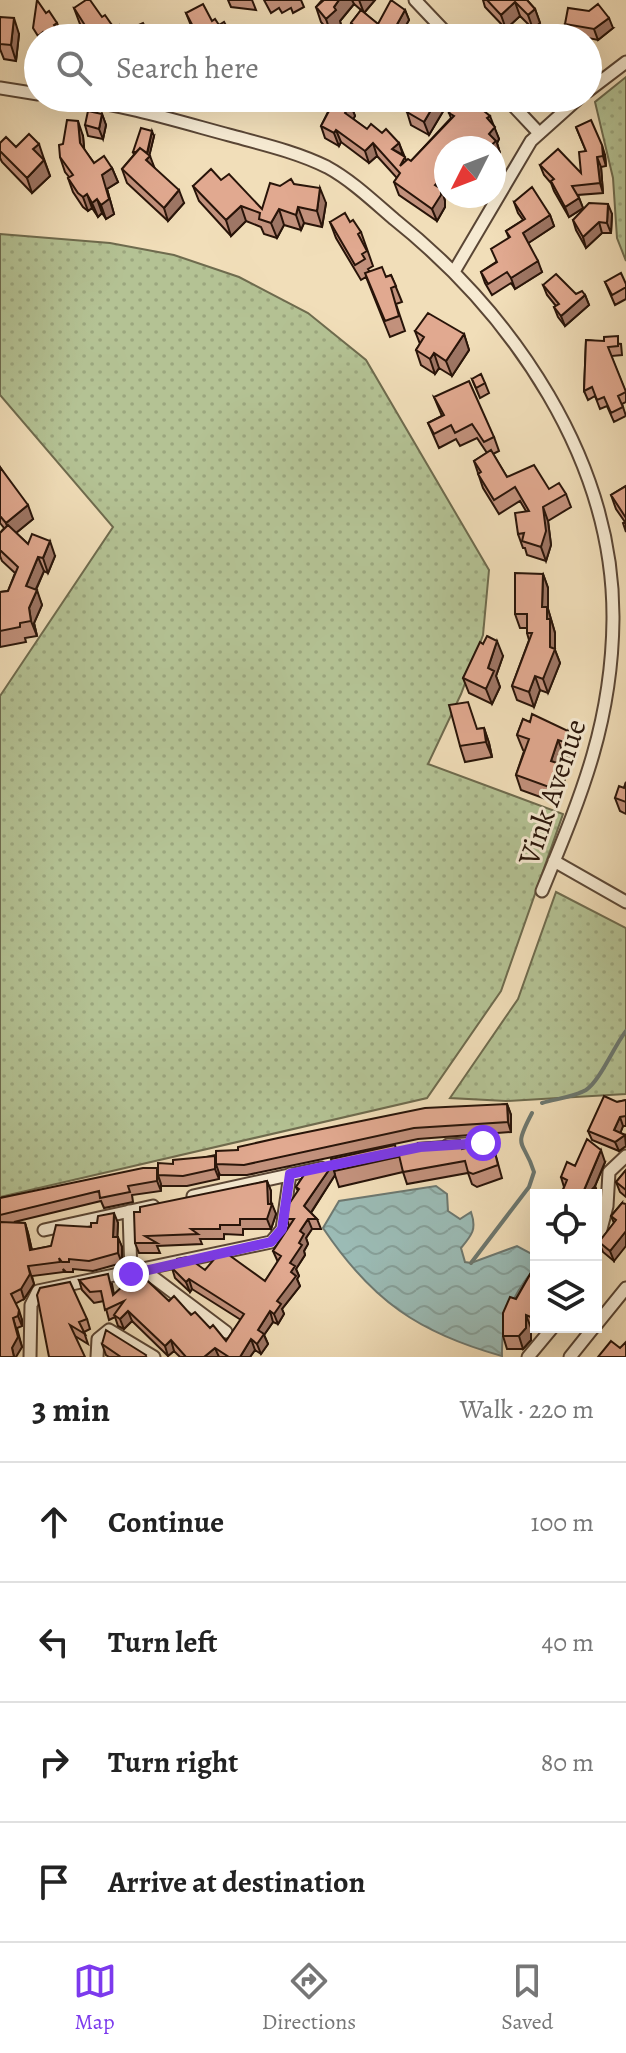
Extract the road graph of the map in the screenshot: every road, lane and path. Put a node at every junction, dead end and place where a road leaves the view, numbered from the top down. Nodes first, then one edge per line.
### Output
1 (423, 2) edge
2 (440, 24) edge
3 (626, 62) edge
4 (602, 80) edge
5 (0, 88) edge
6 (24, 92) edge
7 (144, 112) edge
8 (519, 112) edge
9 (562, 112) edge
10 (538, 132) junction
11 (455, 270) junction
12 (554, 861) junction
13 (542, 891) dead end
14 (626, 902) edge
15 (483, 1143) dead end
16 (432, 1146) edge
17 (626, 1156) edge
18 (333, 1165) edge
19 (290, 1174) junction
20 (129, 1211) junction
21 (602, 1225) edge
22 (44, 1230) dead end
23 (145, 1271) junction
24 (131, 1274) junction
25 (626, 1288) edge
26 (602, 1317) edge
27 (226, 1332) dead end
28 (548, 1333) edge
29 (589, 1333) edge
30 (30, 1357) edge
31 (97, 1357) edge
32 (154, 1357) edge
33 (528, 1357) edge
34 (570, 1357) edge

1 - 2 street
3 - 4 street
5 - 6 street
7 - 11 street, Vink Avenue
8 - 10 street
9 - 10 street
10 - 11 street
11 - 12 street, Vink Avenue
12 - 13 street, Vink Avenue
12 - 14 street
15 - 16 street
17 - 21 street
18 - 19 street
19 - 20 street
19 - 23 street
20 - 22 street
20 - 24 street
23 - 24 street
23 - 27 street
24 - 30 street
25 - 26 street
28 - 33 street
29 - 34 street
31 - 32 street

